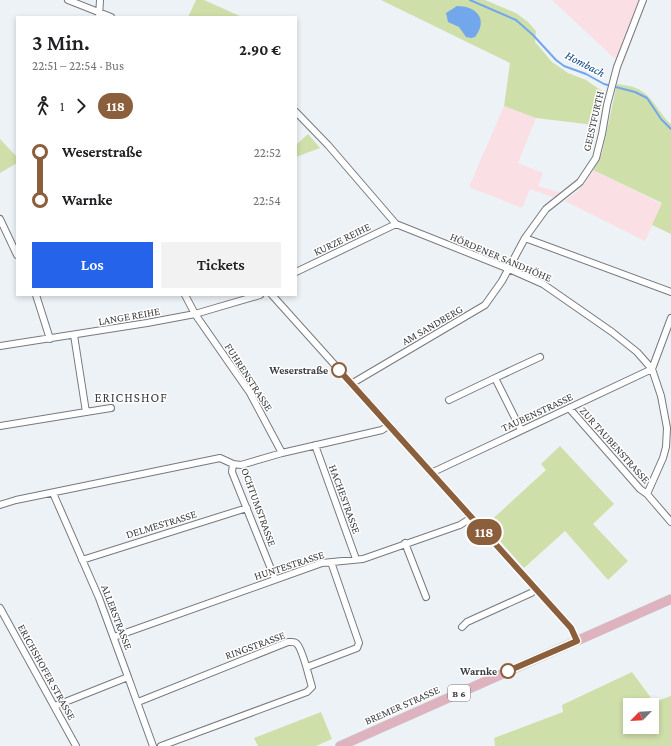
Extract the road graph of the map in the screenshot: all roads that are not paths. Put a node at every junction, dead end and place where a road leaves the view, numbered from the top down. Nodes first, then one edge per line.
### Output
1 (68, 0) edge
2 (100, 0) edge
3 (643, 0) edge
4 (99, 14) edge
5 (297, 113) edge
6 (0, 219) edge
7 (396, 224) junction
8 (525, 238) junction
9 (16, 252) edge
10 (509, 269) junction
11 (297, 272) edge
12 (671, 292) edge
13 (36, 296) edge
14 (186, 296) edge
15 (257, 296) edge
16 (273, 296) edge
17 (195, 314) junction
18 (671, 318) edge
19 (74, 335) junction
20 (50, 339) junction
21 (0, 346) edge
22 (540, 357) dead end
23 (652, 369) junction
24 (495, 378) junction
25 (351, 384) junction
26 (449, 400) dead end
27 (111, 408) dead end
28 (569, 408) junction
29 (86, 412) junction
30 (0, 426) edge
31 (388, 426) junction
32 (521, 430) junction
33 (314, 445) junction
34 (668, 447) edge
35 (282, 452) junction
36 (233, 464) junction
37 (431, 473) junction
38 (53, 493) junction
39 (647, 494) junction
40 (0, 505) edge
41 (247, 508) junction
42 (471, 518) junction
43 (671, 522) edge
44 (405, 543) junction
45 (356, 559) junction
46 (82, 560) junction
47 (331, 562) junction
48 (276, 579) junction
49 (535, 590) junction
50 (426, 597) dead end
51 (671, 599) edge
52 (0, 608) edge
53 (462, 627) dead end
54 (114, 637) junction
55 (577, 641) junction
56 (307, 667) junction
57 (128, 677) junction
58 (138, 702) junction
59 (54, 706) junction
60 (76, 746) edge
61 (153, 746) edge
62 (161, 746) edge
63 (340, 746) edge

1 - 4 street
2 - 4 street
3 - 8 street, GEESTFURTH
5 - 7 street, HÖRDENER SANDHÖHE
6 - 9 street
7 - 10 street, HÖRDENER SANDHÖHE
7 - 11 street, KURZE REIHE
8 - 10 street, GEESTFURTH
8 - 12 street
10 - 23 street, HÖRDENER SANDHÖHE
10 - 25 street, AM SANDBERG
13 - 20 street
14 - 17 street, FUHRENSTRASSE
15 - 17 street, LANGE REIHE
16 - 25 street
17 - 19 street, LANGE REIHE
17 - 35 street, FUHRENSTRASSE
18 - 23 street
19 - 20 street, LANGE REIHE
19 - 29 street
20 - 21 street, LANGE REIHE
22 - 24 street
23 - 28 street, TAUBENSTRASSE
23 - 34 street, HÖRDENER SANDHÖHE
24 - 26 street
24 - 32 street
25 - 31 street
27 - 29 street
28 - 32 street, TAUBENSTRASSE
28 - 39 street, ZUR TAUBENSTRASSE
29 - 30 street
31 - 33 street
31 - 37 street
32 - 37 street, TAUBENSTRASSE
33 - 35 street
33 - 45 street, HACHESTRASSE
34 - 39 street, HÖRDENER SANDHÖHE
35 - 36 street
36 - 38 street
36 - 41 street, OCHTUMSTRASSE
37 - 42 street
38 - 40 street
38 - 46 street, ALLERSTRASSE
39 - 43 street
41 - 46 street, DELMESTRASSE
41 - 48 street, OCHTUMSTRASSE
42 - 44 street, HUNTESTRASSE
42 - 49 street
44 - 45 street, HUNTESTRASSE
44 - 50 street
45 - 47 street, HUNTESTRASSE
46 - 54 street, ALLERSTRASSE
47 - 48 street, HUNTESTRASSE
47 - 56 street
48 - 54 street, HUNTESTRASSE
49 - 53 street
49 - 55 street
51 - 55 main road, BREMER STRASSE / B 6
52 - 59 street, ERICHSHOFER STRASSE
54 - 57 street, ALLERSTRASSE
55 - 63 main road, BREMER STRASSE / B 6
56 - 58 street, RINGSTRASSE
56 - 62 street, RINGSTRASSE
57 - 58 street
57 - 59 street
58 - 61 street
59 - 60 street, ERICHSHOFER STRASSE

